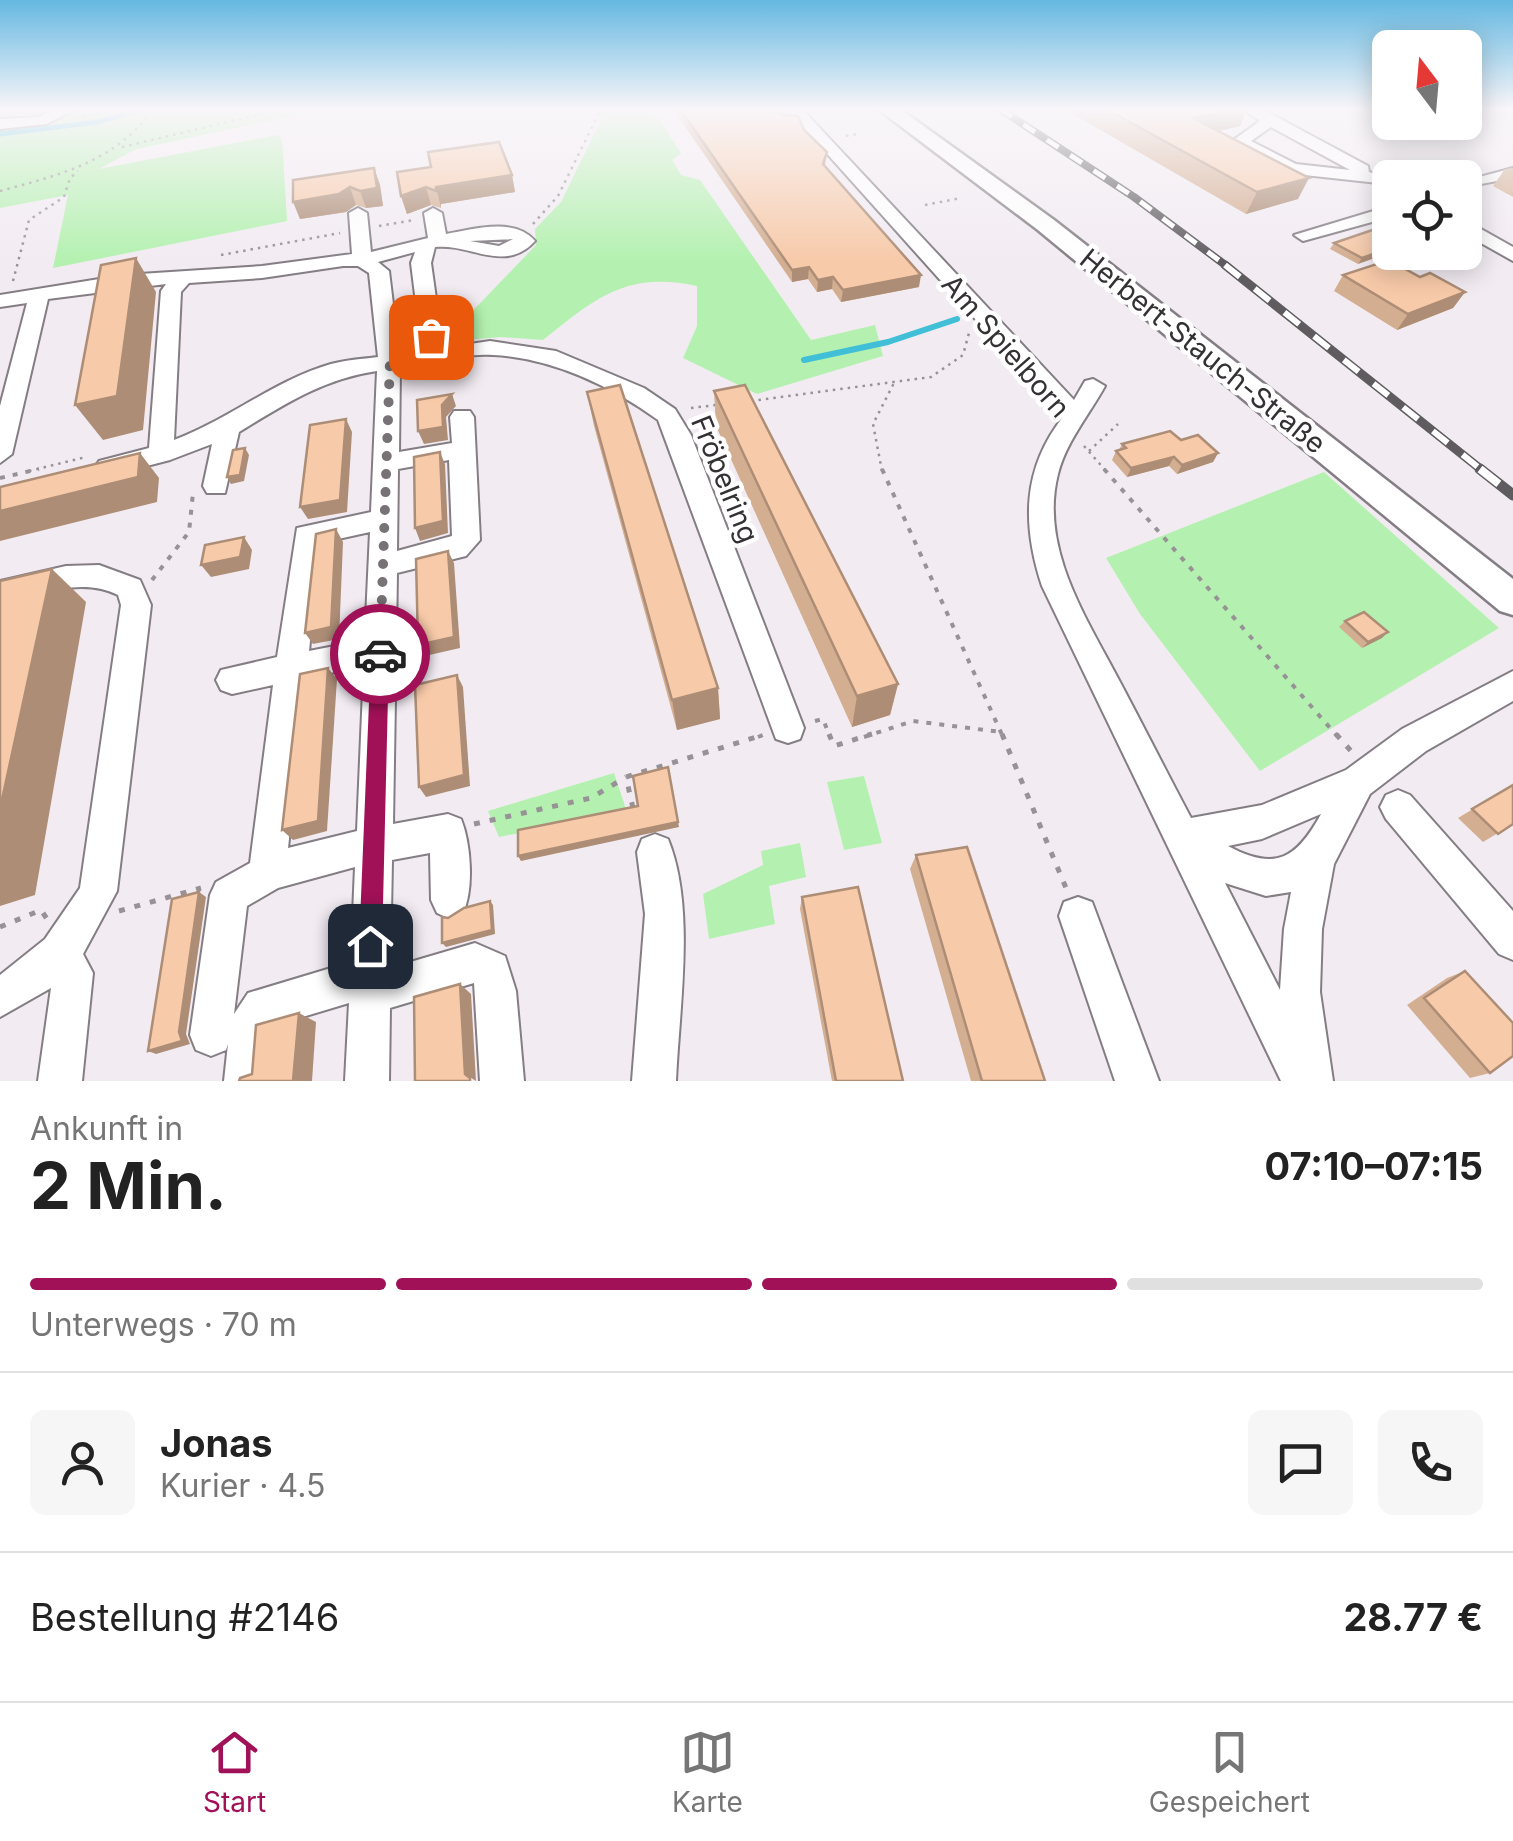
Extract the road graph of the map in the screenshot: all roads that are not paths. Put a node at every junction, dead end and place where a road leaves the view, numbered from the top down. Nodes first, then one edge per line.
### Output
1 (839, 159) edge
2 (956, 159) edge
3 (978, 159) edge
4 (1275, 159) edge
5 (1342, 159) edge
6 (1513, 173) edge
7 (1372, 176) edge
8 (1482, 179) edge
9 (1372, 180) edge
10 (433, 215) road end
11 (1372, 216) edge
12 (516, 233) road end
13 (360, 234) junction
14 (1303, 235) dead end
15 (1482, 237) edge
16 (439, 243) junction
17 (1513, 256) edge
18 (185, 275) junction
19 (39, 294) junction
20 (4, 300) edge
21 (433, 353) junction
22 (390, 360) junction
23 (1094, 386) dead end
24 (462, 417) dead end
25 (1072, 422) junction
26 (227, 429) junction
27 (0, 454) edge
28 (161, 454) junction
29 (461, 454) junction
30 (386, 463) junction
31 (90, 472) edge
32 (216, 486) dead end
33 (384, 520) junction
34 (383, 565) junction
35 (1513, 570) edge
36 (0, 593) edge
37 (1513, 600) edge
38 (380, 650) junction
39 (292, 668) junction
40 (232, 680) dead end
41 (1511, 686) edge
42 (788, 728) dead end
43 (1364, 777) junction
44 (1398, 806) dead end
45 (1181, 838) junction
46 (374, 846) junction
47 (655, 852) dead end
48 (1316, 860) junction
49 (267, 874) junction
50 (450, 900) dead end
51 (1078, 916) road end
52 (1513, 940) edge
53 (62, 949) junction
54 (370, 986) junction
55 (0, 997) edge
56 (211, 1035) dead end
57 (60, 1081) edge
58 (246, 1081) edge
59 (367, 1081) edge
60 (502, 1081) edge
61 (654, 1081) edge
62 (1136, 1081) edge
63 (1308, 1081) edge

1 - 25 street, Am Spielborn
2 - 37 main road, Herbert-Stauch-Straße
3 - 35 main road, Herbert-Stauch-Straße
4 - 9 street
5 - 7 street
6 - 8 street
10 - 16 street
11 - 14 street
12 - 16 street
13 - 16 street
13 - 18 street
13 - 22 street
15 - 17 street
16 - 21 street
18 - 19 street
18 - 28 street
19 - 20 street
19 - 27 street
21 - 22 street, Fröbelring
21 - 42 street, Fröbelring
22 - 26 street, Fröbelring
22 - 30 street
23 - 25 street
24 - 29 street
25 - 45 street, Am Spielborn
26 - 28 street, Fröbelring
26 - 32 street
28 - 31 street, Fröbelring
29 - 30 street
29 - 34 street
30 - 33 street
33 - 34 street
33 - 39 street
34 - 38 street
36 - 53 street
38 - 39 street
38 - 46 street
39 - 40 street
39 - 49 street
41 - 43 street
43 - 45 street
43 - 48 street
44 - 52 street
45 - 48 street
45 - 63 street, Am Spielborn
46 - 49 street
46 - 50 street
46 - 54 street
47 - 61 street
48 - 63 street
49 - 56 street
51 - 62 street
53 - 55 street
53 - 57 street
54 - 58 street
54 - 59 street
54 - 60 street

